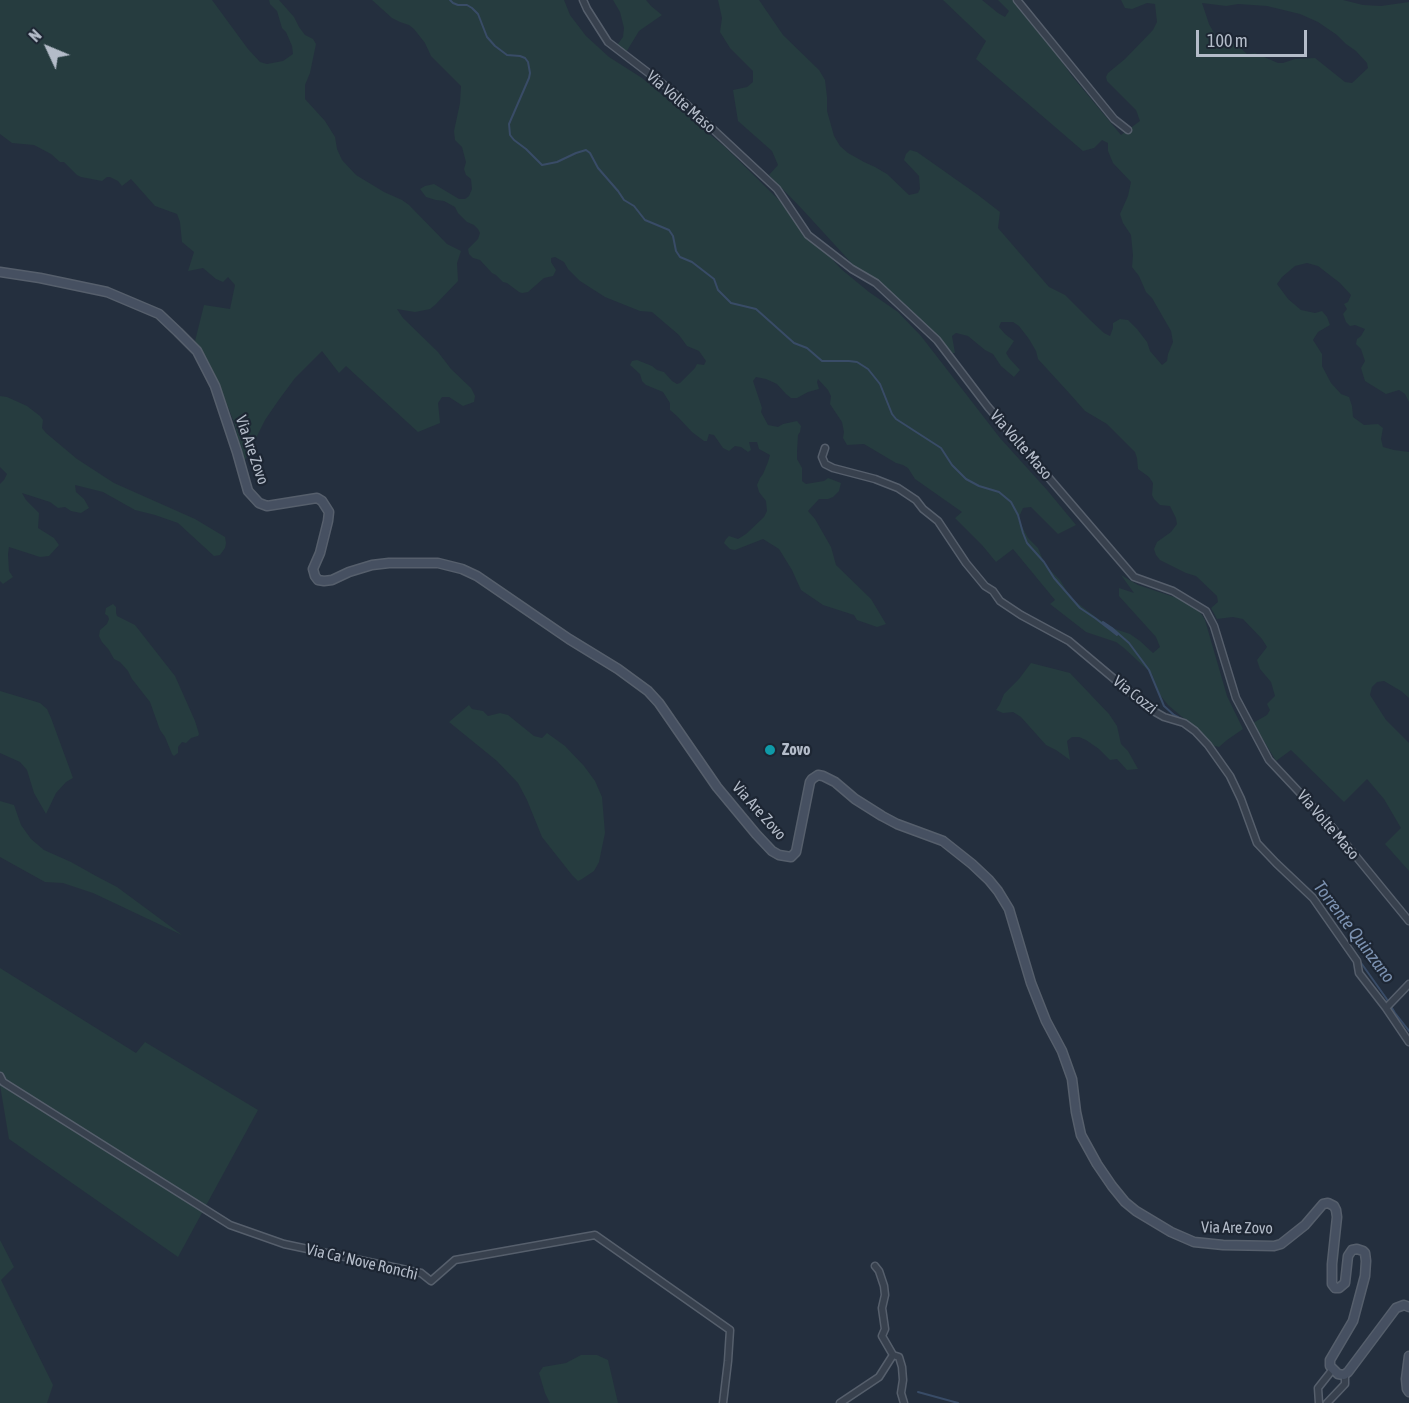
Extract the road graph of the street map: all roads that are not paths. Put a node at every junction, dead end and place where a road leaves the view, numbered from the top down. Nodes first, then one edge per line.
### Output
1 (583, 0) edge
2 (1017, 0) edge
3 (1128, 130) dead end
4 (0, 272) edge
5 (825, 448) dead end
6 (1409, 921) edge
7 (1409, 984) edge
8 (1386, 1008) junction
9 (1409, 1042) edge
10 (0, 1076) edge
11 (875, 1266) dead end
12 (1409, 1307) edge
13 (893, 1355) junction
14 (1409, 1356) edge
15 (1333, 1370) junction
16 (1345, 1375) junction
17 (1409, 1392) edge
18 (723, 1403) edge
19 (840, 1403) edge
20 (904, 1403) edge
21 (1319, 1403) edge
22 (1327, 1403) edge

1 - 6 street, Via Volte Maso
2 - 3 street
4 - 15 street, Via Are Zovo
5 - 8 street, Via Cozzi
7 - 8 street
8 - 9 street, Via Cozzi
10 - 18 street, Via Ca' Nove Ronchi
11 - 13 street
12 - 16 street
13 - 19 street
13 - 20 street
14 - 17 street
15 - 16 street
15 - 21 street, Via Are Zovo
16 - 22 street

